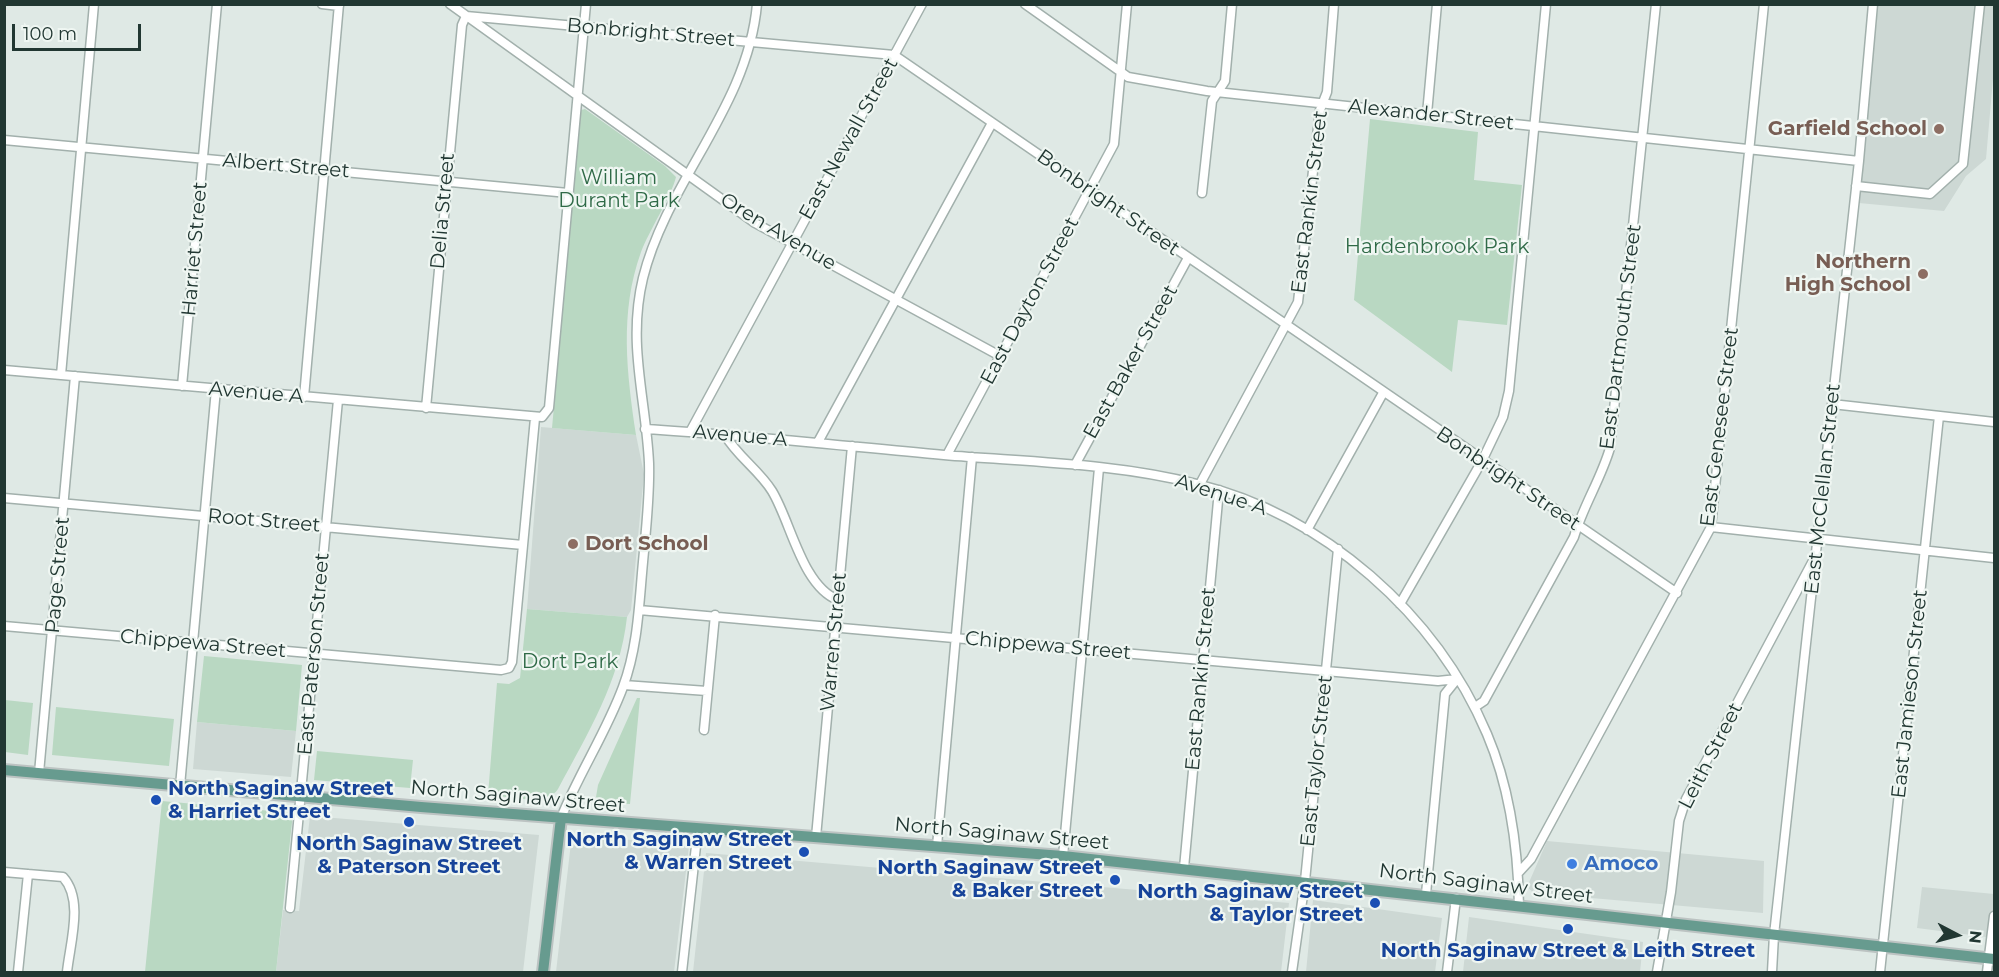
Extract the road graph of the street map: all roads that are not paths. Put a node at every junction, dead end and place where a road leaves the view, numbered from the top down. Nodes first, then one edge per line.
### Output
1 (94, 4) edge
2 (217, 4) edge
3 (322, 4) edge
4 (450, 4) edge
5 (586, 4) edge
6 (757, 4) edge
7 (922, 4) edge
8 (1025, 4) edge
9 (1127, 4) edge
10 (1232, 4) edge
11 (1335, 4) edge
12 (1437, 4) edge
13 (1546, 4) edge
14 (1656, 4) edge
15 (1764, 4) edge
16 (1873, 4) edge
17 (1980, 4) edge
18 (339, 5) edge
19 (466, 16) junction
20 (584, 27) junction
21 (752, 42) junction
22 (894, 55) junction
23 (1121, 71) junction
24 (1219, 92) junction
25 (576, 97) junction
26 (1321, 102) junction
27 (1427, 114) junction
28 (992, 123) junction
29 (1535, 127) junction
30 (1643, 139) junction
31 (4, 140) edge
32 (82, 147) junction
33 (1750, 150) junction
34 (203, 159) junction
35 (1859, 161) junction
36 (324, 169) junction
37 (689, 176) junction
38 (445, 180) junction
39 (1856, 186) junction
40 (1090, 189) junction
41 (568, 193) junction
42 (1202, 193) dead end
43 (792, 243) junction
44 (1188, 258) junction
45 (896, 300) junction
46 (1286, 326) junction
47 (1000, 356) junction
48 (4, 370) edge
49 (61, 375) junction
50 (75, 376) junction
51 (182, 386) junction
52 (216, 389) junction
53 (1383, 393) junction
54 (304, 397) junction
55 (338, 400) junction
56 (1832, 404) junction
57 (426, 408) junction
58 (1939, 416) junction
59 (539, 418) junction
60 (1995, 422) edge
61 (645, 429) junction
62 (690, 432) junction
63 (725, 435) junction
64 (818, 442) junction
65 (852, 446) junction
66 (947, 455) junction
67 (972, 457) junction
68 (1482, 461) junction
69 (1075, 465) junction
70 (1099, 468) junction
71 (1200, 484) junction
72 (1219, 490) junction
73 (4, 498) edge
74 (64, 503) junction
75 (205, 516) junction
76 (327, 526) junction
77 (1577, 526) junction
78 (1711, 527) junction
79 (1307, 530) junction
80 (1817, 538) junction
81 (523, 545) junction
82 (1338, 549) junction
83 (1925, 551) junction
84 (1816, 556) junction
85 (1995, 558) edge
86 (1677, 593) junction
87 (838, 600) junction
88 (1400, 604) junction
89 (639, 610) junction
90 (715, 615) junction
91 (4, 626) edge
92 (836, 626) junction
93 (53, 630) junction
94 (957, 638) junction
95 (194, 644) junction
96 (1083, 649) junction
97 (316, 653) junction
98 (1202, 660) junction
99 (1325, 671) junction
100 (1457, 679) junction
101 (624, 686) junction
102 (707, 691) junction
103 (1474, 707) junction
104 (704, 730) dead end
105 (4, 770) edge
106 (39, 773) junction
107 (180, 786) junction
108 (301, 797) junction
109 (561, 818) junction
110 (698, 828) junction
111 (816, 837) junction
112 (937, 846) junction
113 (1063, 855) junction
114 (1184, 868) junction
115 (4, 872) edge
116 (1519, 872) junction
117 (28, 874) junction
118 (1305, 881) junction
119 (1426, 894) junction
120 (1456, 898) junction
121 (1520, 906) junction
122 (290, 908) dead end
123 (1995, 916) edge
124 (1664, 923) junction
125 (1774, 935) junction
126 (1883, 946) junction
127 (1991, 958) edge
128 (18, 972) edge
129 (67, 972) edge
130 (543, 972) edge
131 (682, 972) edge
132 (1292, 972) edge
133 (1447, 972) edge
134 (1657, 972) edge
135 (1772, 972) edge
136 (1880, 972) edge
137 (1987, 972) edge

1 - 32 street
2 - 34 street, Harriet Street
3 - 18 street
4 - 19 street, Oren Avenue
5 - 20 street
6 - 21 street
7 - 22 street, East Newall Street
8 - 23 street, Alexander Street
9 - 23 street, East Dayton Street
10 - 24 street
11 - 26 street, East Rankin Street
12 - 27 street
13 - 29 street
14 - 30 street, East Dartmouth Street
15 - 33 street, East Genesee Street
16 - 35 street, East McClellan Street
17 - 39 street
18 - 36 street
19 - 20 street, Bonbright Street
19 - 25 street, Oren Avenue
19 - 38 street, Delia Street
20 - 21 street, Bonbright Street
20 - 25 street
21 - 22 street, Bonbright Street
21 - 37 street
22 - 28 street, Bonbright Street
22 - 43 street, East Newall Street
23 - 24 street, Alexander Street
23 - 40 street, East Dayton Street
24 - 26 street, Alexander Street
24 - 42 street
25 - 37 street, Oren Avenue
25 - 41 street
26 - 27 street, Alexander Street
26 - 46 street, East Rankin Street
27 - 29 street, Alexander Street
28 - 40 street, Bonbright Street
28 - 45 street
29 - 30 street, Alexander Street
29 - 68 street
30 - 33 street, Alexander Street
30 - 77 street, East Dartmouth Street
31 - 32 street, Albert Street
32 - 34 street, Albert Street
32 - 49 street
33 - 35 street, Alexander Street
33 - 78 street, East Genesee Street
34 - 36 street, Albert Street
34 - 51 street, Harriet Street
35 - 39 street, East McClellan Street
36 - 38 street, Albert Street
36 - 54 street
37 - 43 street, Oren Avenue
37 - 61 street
38 - 41 street, Albert Street
38 - 57 street, Delia Street
39 - 56 street, East McClellan Street
40 - 44 street, Bonbright Street
40 - 47 street, East Dayton Street
41 - 59 street
43 - 45 street, Oren Avenue
43 - 62 street, East Newall Street
44 - 46 street, Bonbright Street
44 - 69 street, East Baker Street
45 - 47 street, Oren Avenue
45 - 64 street
46 - 53 street, Bonbright Street
46 - 71 street, East Rankin Street
47 - 66 street, East Dayton Street
48 - 49 street, Avenue A
49 - 50 street, Avenue A
50 - 51 street, Avenue A
50 - 74 street, Page Street
51 - 52 street, Avenue A
52 - 54 street, Avenue A
52 - 75 street
53 - 68 street, Bonbright Street
53 - 79 street
54 - 55 street, Avenue A
55 - 57 street, Avenue A
55 - 76 street, East Paterson Street
56 - 58 street
56 - 80 street, East McClellan Street
57 - 59 street, Avenue A
58 - 60 street
58 - 83 street, East Jamieson Street
59 - 81 street
61 - 62 street, Avenue A
61 - 89 street
62 - 63 street, Avenue A
63 - 64 street, Avenue A
63 - 87 street
64 - 65 street, Avenue A
65 - 66 street, Avenue A
65 - 87 street, Warren Street
66 - 67 street, Avenue A
67 - 69 street, Avenue A
67 - 94 street
68 - 77 street, Bonbright Street
68 - 88 street
69 - 70 street, Avenue A
70 - 71 street, Avenue A
70 - 96 street, East Baker Street
71 - 72 street, Avenue A
72 - 79 street, Avenue A
72 - 98 street, East Rankin Street
73 - 74 street, Root Street
74 - 75 street, Root Street
74 - 93 street, Page Street
75 - 76 street, Root Street
75 - 95 street
76 - 81 street, Root Street
76 - 97 street, East Paterson Street
77 - 86 street, Bonbright Street
77 - 103 street, East Dartmouth Street
78 - 80 street
78 - 86 street, East Genesee Street
79 - 82 street, Avenue A
80 - 83 street
80 - 84 street, East McClellan Street
81 - 97 street, Chippewa Street
82 - 88 street, Avenue A
82 - 99 street, East Taylor Street
83 - 85 street
83 - 126 street, East Jamieson Street
84 - 124 street, Leith Street
84 - 125 street, East McClellan Street
86 - 116 street, East Genesee Street
87 - 92 street, Warren Street
88 - 100 street, Avenue A
89 - 90 street, Chippewa Street
89 - 101 street
90 - 92 street, Chippewa Street
90 - 102 street
91 - 93 street, Chippewa Street
92 - 94 street, Chippewa Street
92 - 111 street, Warren Street
93 - 95 street, Chippewa Street
93 - 106 street, Page Street
94 - 96 street, Chippewa Street
94 - 112 street
95 - 97 street, Chippewa Street
95 - 107 street
96 - 98 street, Chippewa Street
96 - 113 street, East Baker Street
97 - 108 street, East Paterson Street
98 - 99 street, Chippewa Street
98 - 114 street, East Rankin Street
99 - 100 street, Chippewa Street
99 - 118 street, East Taylor Street
100 - 103 street, Avenue A
100 - 119 street
101 - 102 street
101 - 109 street
102 - 104 street
103 - 116 street, Avenue A
105 - 106 main road, North Saginaw Street
106 - 107 main road, North Saginaw Street
107 - 108 main road, North Saginaw Street
108 - 109 main road, North Saginaw Street
108 - 122 street, East Paterson Street
109 - 110 main road, North Saginaw Street
109 - 130 main road
110 - 111 main road, North Saginaw Street
110 - 131 street
111 - 112 main road, North Saginaw Street
112 - 113 main road, North Saginaw Street
113 - 114 main road, North Saginaw Street
114 - 118 main road, North Saginaw Street
115 - 117 street
116 - 121 street, Avenue A
117 - 128 street
117 - 129 street
118 - 119 main road, North Saginaw Street
118 - 132 street, East Taylor Street
119 - 120 main road, North Saginaw Street
120 - 121 main road, North Saginaw Street
120 - 133 street
121 - 124 main road, North Saginaw Street
123 - 127 street
124 - 125 main road, North Saginaw Street
124 - 134 street, Leith Street
125 - 126 main road, North Saginaw Street
125 - 135 street, East McClellan Street
126 - 127 main road, North Saginaw Street
126 - 136 street, East Jamieson Street
127 - 137 street

